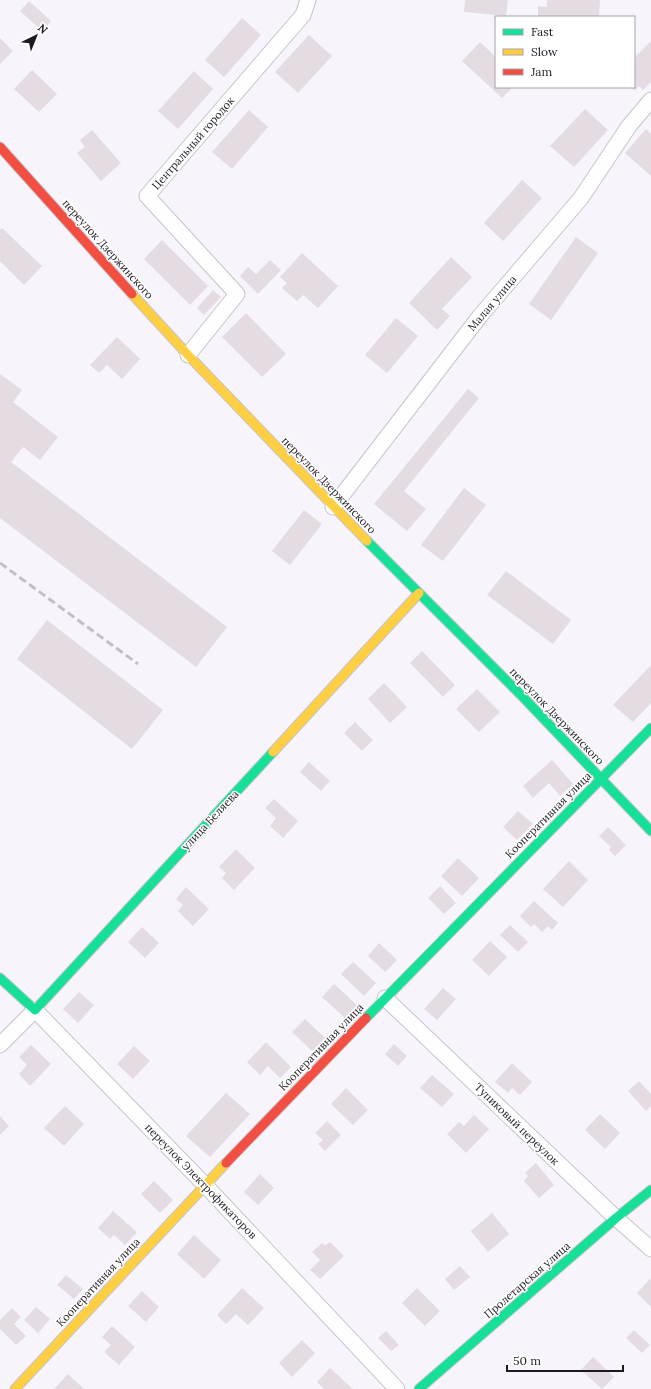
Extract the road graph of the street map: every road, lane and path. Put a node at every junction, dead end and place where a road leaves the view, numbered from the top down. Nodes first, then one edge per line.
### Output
1 (308, 0) edge
2 (651, 100) edge
3 (0, 147) edge
4 (188, 355) junction
5 (332, 508) junction
6 (419, 593) junction
7 (651, 728) edge
8 (601, 778) junction
9 (651, 831) edge
10 (0, 978) edge
11 (385, 998) junction
12 (36, 1010) junction
13 (0, 1045) edge
14 (205, 1185) junction
15 (651, 1190) edge
16 (616, 1218) junction
17 (651, 1249) edge
18 (15, 1389) edge
19 (398, 1389) edge
20 (419, 1389) edge

1 - 4 street, Центральный городок
2 - 5 street, Малая улица
3 - 4 street, переулок Дзержинского
4 - 5 street, переулок Дзержинского
5 - 6 street, переулок Дзержинского
6 - 8 street, переулок Дзержинского
6 - 12 street, улица Беляева
7 - 8 street, Кооперативная улица
8 - 9 street, переулок Дзержинского
8 - 11 street, Кооперативная улица
10 - 12 street, переулок Электрофикаторов
11 - 14 street, Кооперативная улица
11 - 16 street, Тупиковый переулок
12 - 13 street, улица Беляева
12 - 14 street, переулок Электрофикаторов
14 - 18 street, Кооперативная улица
14 - 19 street, переулок Электрофикаторов
15 - 16 street, Пролетарская улица
16 - 17 street, Тупиковый переулок
16 - 20 street, Пролетарская улица

